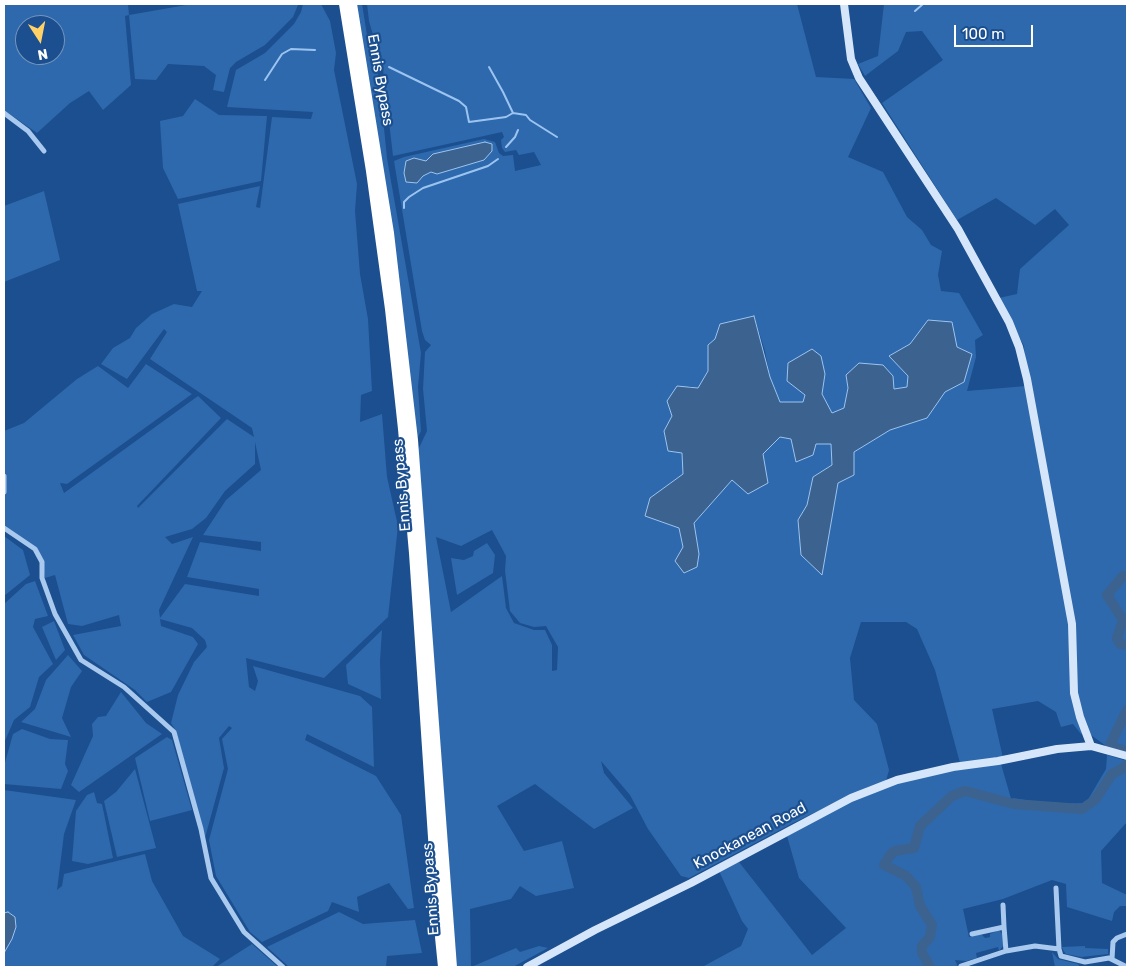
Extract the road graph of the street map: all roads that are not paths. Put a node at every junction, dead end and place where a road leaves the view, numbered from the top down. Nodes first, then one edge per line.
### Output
1 (344, 4) edge
2 (352, 4) edge
3 (844, 4) edge
4 (4, 113) edge
5 (44, 151) dead end
6 (4, 476) edge
7 (4, 492) edge
8 (4, 528) edge
9 (1091, 746) junction
10 (1127, 756) edge
11 (1056, 888) dead end
12 (1003, 905) dead end
13 (1004, 928) junction
14 (972, 934) dead end
15 (1127, 934) edge
16 (1059, 949) junction
17 (1006, 951) junction
18 (1112, 959) junction
19 (1084, 965) edge
20 (961, 966) edge
21 (283, 967) edge
22 (443, 967) edge
23 (452, 967) edge
24 (527, 967) edge
25 (1127, 967) edge

1 - 22 highway, Ennis Bypass
2 - 23 highway, Ennis Bypass
3 - 9 street
4 - 5 street
6 - 7 street
8 - 21 street
9 - 10 street
9 - 24 street, Knockanean Road
11 - 16 street
12 - 13 street
13 - 14 street
13 - 17 street
15 - 18 street
16 - 17 street
16 - 19 street
17 - 20 street
18 - 19 street
18 - 25 street

